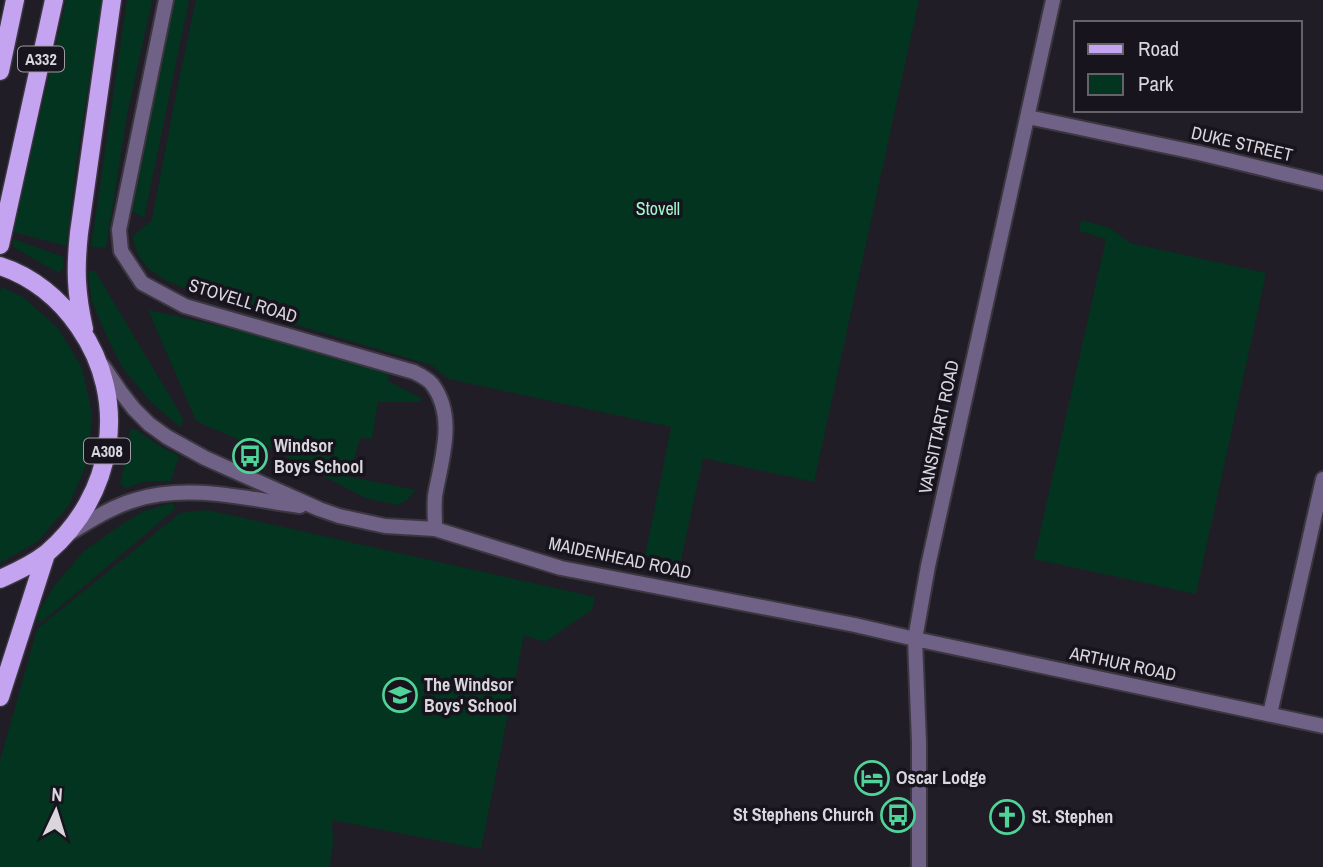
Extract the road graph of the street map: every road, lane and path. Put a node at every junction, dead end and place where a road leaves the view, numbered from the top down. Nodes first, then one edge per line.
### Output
1 (15, 0) edge
2 (54, 0) edge
3 (112, 0) edge
4 (166, 0) edge
5 (1052, 0) edge
6 (0, 71) edge
7 (1028, 117) junction
8 (1323, 183) edge
9 (0, 245) edge
10 (0, 266) edge
11 (85, 336) junction
12 (97, 356) junction
13 (1323, 479) edge
14 (319, 509) junction
15 (435, 529) junction
16 (65, 536) junction
17 (46, 554) junction
18 (0, 579) edge
19 (915, 639) junction
20 (0, 698) edge
21 (1270, 714) junction
22 (1323, 726) edge
23 (919, 867) edge

1 - 6 main road, A332
2 - 9 main road, A332
3 - 11 main road
4 - 15 street, STOVELL ROAD
5 - 7 street, VANSITTART ROAD
7 - 8 street, DUKE STREET
7 - 19 street, VANSITTART ROAD
10 - 11 main road, A308
11 - 12 main road, A308
12 - 14 street, MAIDENHEAD ROAD
12 - 16 main road, A308
13 - 21 street
14 - 15 street, MAIDENHEAD ROAD
14 - 16 street, MAIDENHEAD ROAD
15 - 19 street, MAIDENHEAD ROAD
16 - 17 main road, A308
17 - 18 main road, A308
17 - 20 main road
19 - 21 street, ARTHUR ROAD
19 - 23 street, VANSITTART ROAD
21 - 22 street, ARTHUR ROAD

